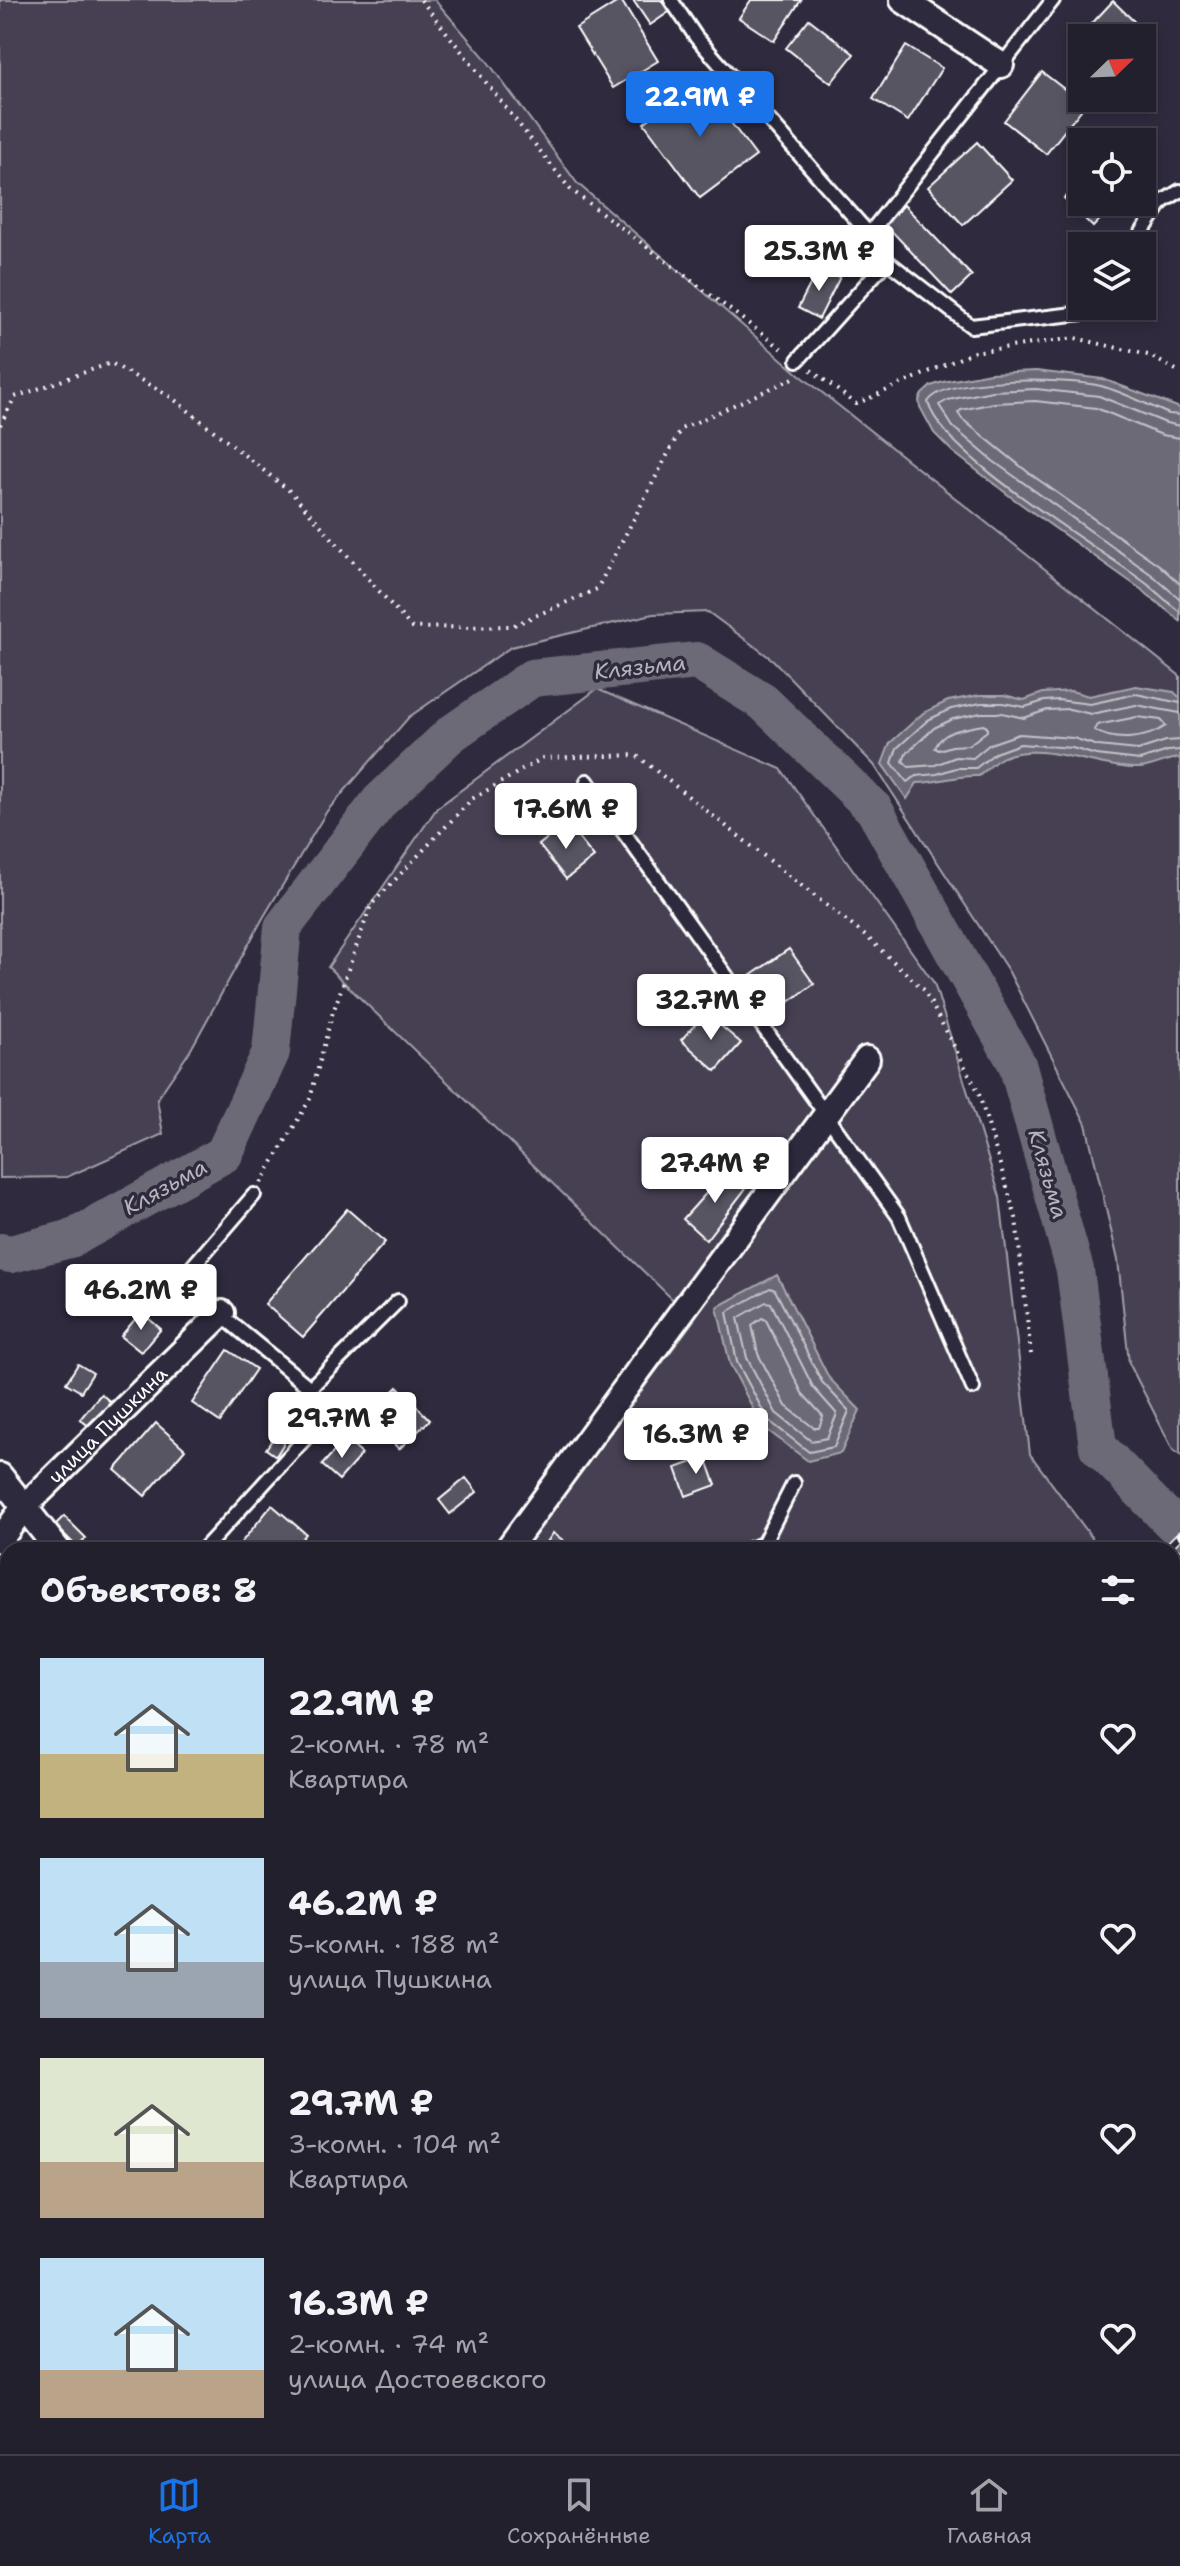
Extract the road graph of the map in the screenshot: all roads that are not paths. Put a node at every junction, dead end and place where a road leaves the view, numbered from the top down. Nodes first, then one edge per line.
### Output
1 (671, 0) edge
2 (903, 0) edge
3 (1053, 0) edge
4 (1001, 65) junction
5 (1180, 191) edge
6 (1142, 232) edge
7 (869, 234) junction
8 (887, 261) junction
9 (1068, 315) edge
10 (798, 360) road end
11 (587, 781) dead end
12 (867, 1059) dead end
13 (827, 1113) junction
14 (254, 1195) road end
15 (398, 1301) dead end
16 (222, 1313) junction
17 (973, 1388) dead end
18 (321, 1421) dead end
19 (0, 1476) edge
20 (794, 1483) dead end
21 (24, 1507) junction
22 (0, 1540) edge
23 (52, 1542) edge
24 (210, 1542) edge
25 (513, 1542) edge
26 (764, 1542) edge

1 - 7 lane
2 - 4 street
3 - 4 lane
4 - 7 lane
5 - 6 lane
7 - 8 lane
8 - 9 lane
8 - 10 lane
11 - 13 lane
12 - 13 street
13 - 17 lane
13 - 25 street
14 - 16 lane
15 - 16 lane
16 - 21 street, улица Пушкина
18 - 24 lane
19 - 21 street
20 - 26 lane
21 - 22 street, улица Пушкина
21 - 23 street

